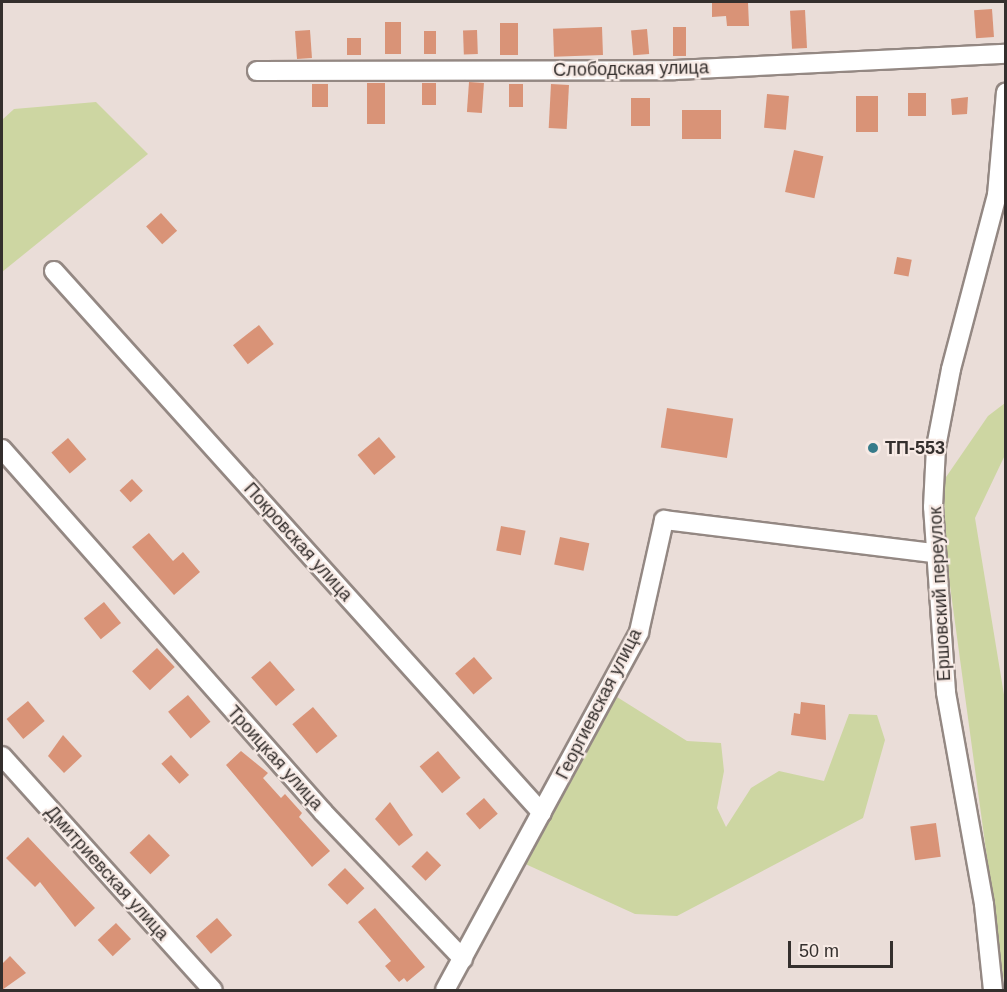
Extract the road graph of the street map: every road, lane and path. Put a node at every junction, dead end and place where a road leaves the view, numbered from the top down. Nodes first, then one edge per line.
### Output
1 (1005, 54) edge
2 (257, 71) dead end
3 (1005, 92) edge
4 (54, 271) dead end
5 (2, 449) edge
6 (934, 553) junction
7 (2, 756) edge
8 (542, 813) junction
9 (463, 959) junction
10 (213, 990) edge
11 (446, 990) edge
12 (993, 990) edge

1 - 2 street, Слободская улица
3 - 6 street, Ершовский переулок
4 - 8 street, Покровская улица
5 - 9 street, Троицкая улица
6 - 8 street, Георгиевская улица
6 - 12 street, Ершовский переулок
7 - 10 street, Дмитриевская улица
8 - 9 street, Георгиевская улица
9 - 11 street, Георгиевская улица

